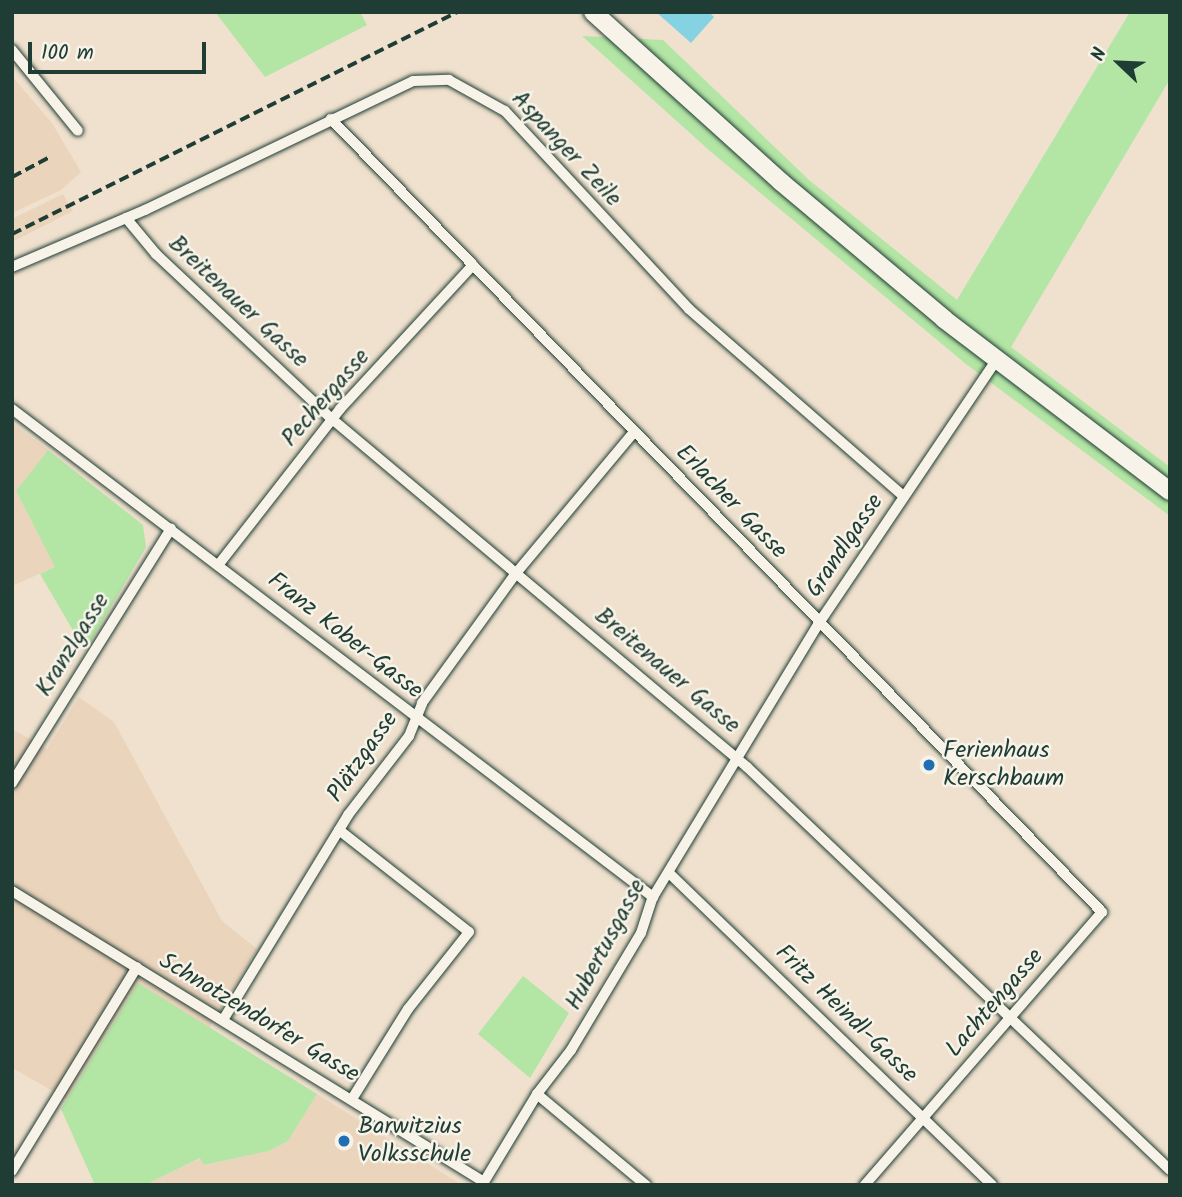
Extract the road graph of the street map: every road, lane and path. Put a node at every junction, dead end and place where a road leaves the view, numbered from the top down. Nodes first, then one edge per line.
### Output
1 (593, 12) edge
2 (12, 50) edge
3 (331, 119) junction
4 (78, 131) dead end
5 (126, 218) junction
6 (473, 265) junction
7 (12, 267) edge
8 (996, 361) junction
9 (12, 409) edge
10 (332, 419) junction
11 (634, 432) junction
12 (1170, 491) edge
13 (903, 496) junction
14 (171, 529) junction
15 (219, 564) junction
16 (517, 572) junction
17 (819, 623) junction
18 (416, 718) junction
19 (737, 759) junction
20 (12, 783) edge
21 (339, 830) junction
22 (669, 873) junction
23 (12, 891) edge
24 (653, 897) junction
25 (1102, 912) joint
26 (137, 967) junction
27 (1010, 1017) junction
28 (223, 1020) junction
29 (537, 1094) junction
30 (352, 1099) junction
31 (922, 1118) junction
32 (1170, 1170) edge
33 (12, 1171) edge
34 (484, 1182) joint
35 (646, 1185) edge
36 (865, 1185) edge
37 (992, 1185) edge

1 - 8 main road
2 - 4 street
3 - 5 street, Aspanger Zeile
3 - 6 street, Erlacher Gasse
3 - 13 street, Aspanger Zeile
5 - 7 street, Aspanger Zeile
5 - 10 street, Breitenauer Gasse
6 - 10 street, Pechergasse
6 - 11 street, Erlacher Gasse
8 - 12 main road
8 - 13 street, Grandlgasse
9 - 14 street, Franz Kober-Gasse
10 - 15 street, Pechergasse
10 - 16 street, Breitenauer Gasse
11 - 16 street, Plätzgasse
11 - 17 street, Erlacher Gasse
13 - 17 street, Grandlgasse
14 - 15 street, Franz Kober-Gasse
14 - 20 street, Kranzlgasse
15 - 18 street, Franz Kober-Gasse
16 - 18 street, Plätzgasse
16 - 19 street, Breitenauer Gasse
17 - 19 street, Grandlgasse
17 - 25 street, Erlacher Gasse
18 - 21 street, Plätzgasse
18 - 24 street, Franz Kober-Gasse
19 - 22 street, Hubertusgasse
19 - 27 street, Breitenauer Gasse
21 - 28 street, Plätzgasse
21 - 30 street
22 - 24 street, Hubertusgasse
22 - 31 street, Fritz Heindl-Gasse
23 - 26 street, Schnotzendorfer Gasse
24 - 29 street, Hubertusgasse
25 - 27 street, Lachtengasse
26 - 28 street, Schnotzendorfer Gasse
26 - 33 street
27 - 31 street, Lachtengasse
27 - 32 street, Breitenauer Gasse
28 - 30 street, Schnotzendorfer Gasse
29 - 34 street, Hubertusgasse
29 - 35 street
30 - 34 street, Schnotzendorfer Gasse
31 - 36 street, Lachtengasse
31 - 37 street, Fritz Heindl-Gasse

